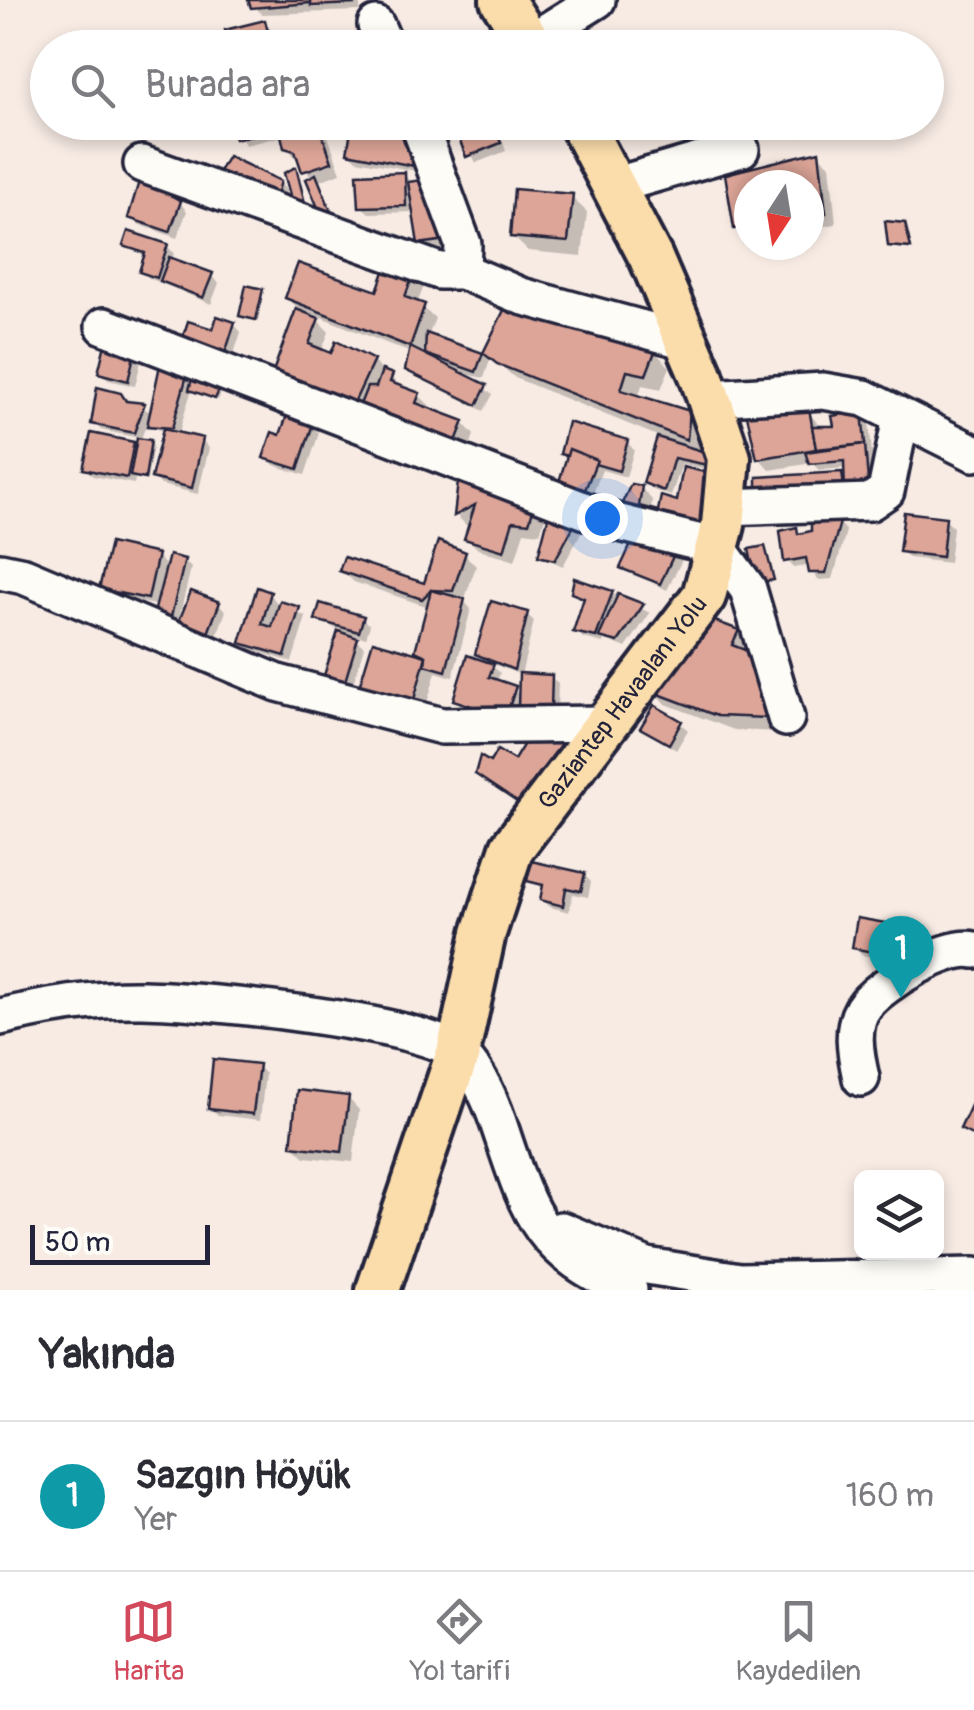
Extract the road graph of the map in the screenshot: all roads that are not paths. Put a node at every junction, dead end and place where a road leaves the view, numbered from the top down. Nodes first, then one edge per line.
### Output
1 (502, 0) edge
2 (596, 0) edge
3 (522, 30) edge
4 (553, 30) edge
5 (424, 140) edge
6 (589, 140) edge
7 (741, 150) dead end
8 (142, 164) dead end
9 (613, 186) junction
10 (462, 271) junction
11 (104, 326) dead end
12 (687, 341) junction
13 (709, 398) junction
14 (901, 418) junction
15 (974, 453) edge
16 (721, 527) junction
17 (0, 572) edge
18 (786, 718) dead end
19 (606, 724) junction
20 (974, 950) edge
21 (0, 1017) edge
22 (458, 1053) junction
23 (862, 1078) dead end
24 (529, 1213) junction
25 (974, 1276) edge
26 (378, 1290) edge
27 (629, 1290) edge

1 - 3 main road
2 - 4 street
5 - 10 street
6 - 9 main road, Gaziantep Havaalanı Yolu
7 - 9 street
8 - 10 street
9 - 12 main road, Gaziantep Havaalanı Yolu
10 - 12 street
11 - 16 street
12 - 13 main road, Gaziantep Havaalanı Yolu
13 - 14 street
13 - 16 main road, Gaziantep Havaalanı Yolu
14 - 15 street
14 - 16 street
16 - 18 street
16 - 19 main road, Gaziantep Havaalanı Yolu
17 - 19 street
19 - 22 main road, Gaziantep Havaalanı Yolu
20 - 23 street
21 - 22 street
22 - 24 street
22 - 26 main road, Gaziantep Havaalanı Yolu
24 - 25 street
24 - 27 street

